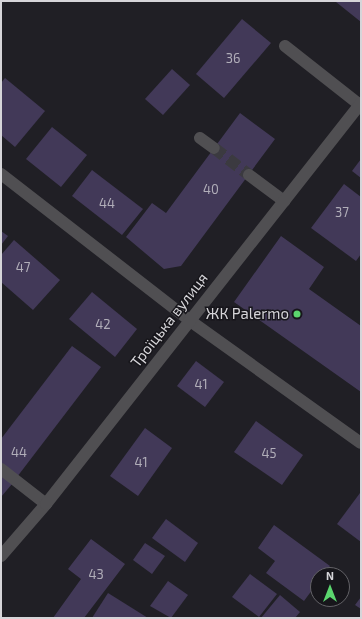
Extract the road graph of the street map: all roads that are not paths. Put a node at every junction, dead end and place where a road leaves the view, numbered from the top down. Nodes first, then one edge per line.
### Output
1 (285, 46) dead end
2 (360, 104) edge
3 (200, 138) dead end
4 (214, 148) tunnel mouth
5 (1, 174) edge
6 (249, 175) tunnel mouth
7 (284, 201) junction
8 (189, 320) junction
9 (361, 443) edge
10 (1, 469) edge
11 (46, 504) junction
12 (1, 556) edge

1 - 2 street
2 - 7 street, Троїцька вулиця
3 - 4 street
5 - 8 street
6 - 7 street
7 - 8 street, Троїцька вулиця
8 - 9 street
8 - 11 street, Троїцька вулиця
10 - 11 street
11 - 12 street, Троїцька вулиця

